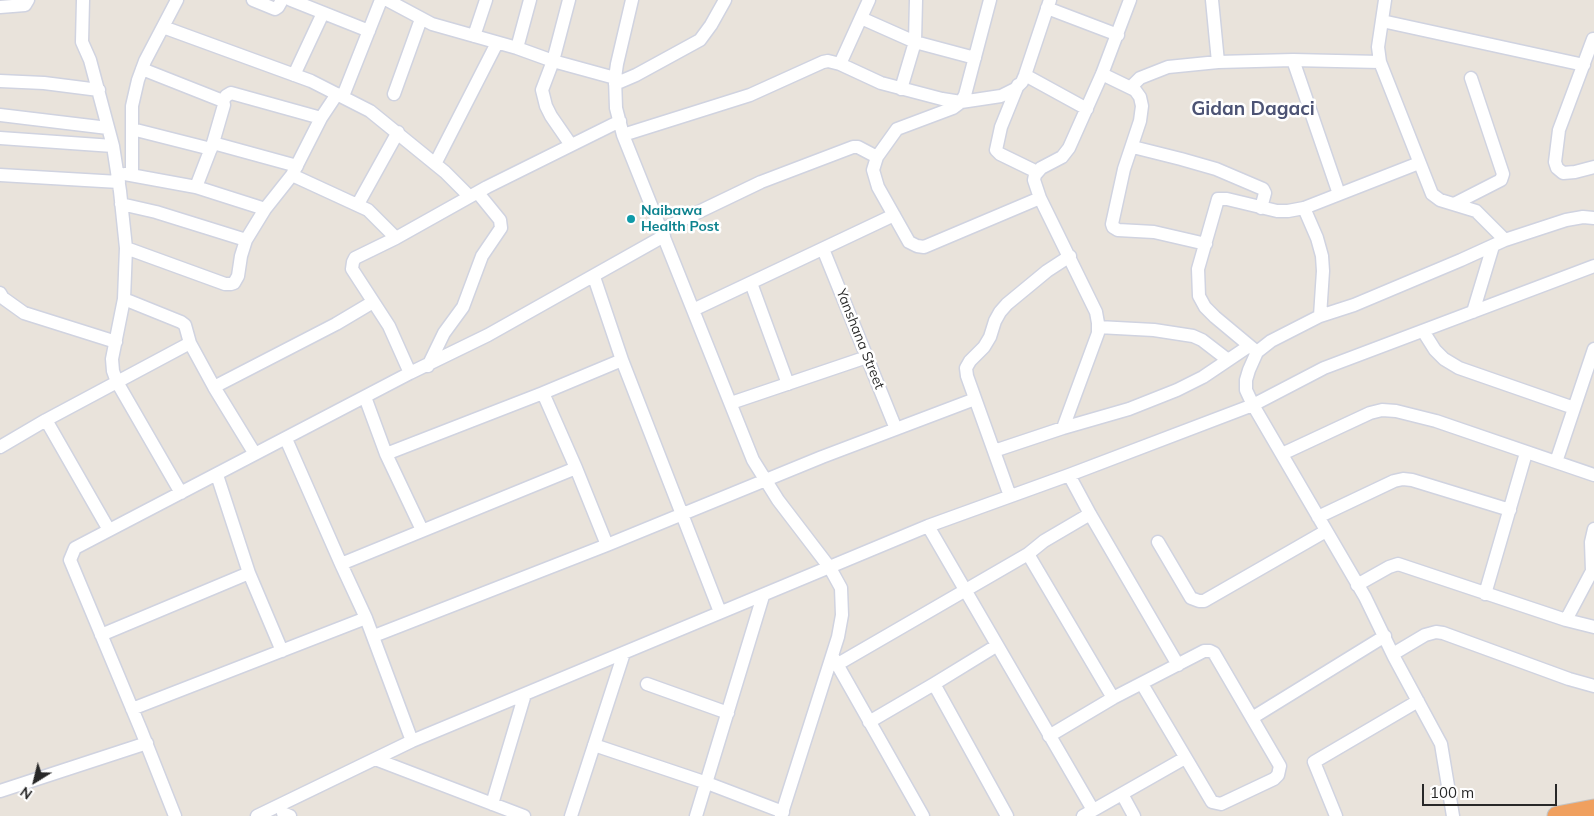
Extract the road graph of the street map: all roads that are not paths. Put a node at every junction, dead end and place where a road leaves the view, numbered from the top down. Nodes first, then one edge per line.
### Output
1 (28, 0) edge
2 (83, 0) edge
3 (177, 0) edge
4 (253, 0) edge
5 (282, 0) edge
6 (291, 0) edge
7 (380, 0) edge
8 (387, 0) edge
9 (486, 0) edge
10 (530, 0) edge
11 (570, 0) edge
12 (632, 0) edge
13 (725, 0) edge
14 (869, 0) edge
15 (916, 0) edge
16 (990, 0) edge
17 (1130, 0) edge
18 (1212, 0) edge
19 (1385, 0) edge
20 (1048, 4) edge
21 (0, 7) edge
22 (323, 13) junction
23 (861, 18) junction
24 (421, 19) junction
25 (1382, 21) junction
26 (163, 27) junction
27 (369, 31) junction
28 (1118, 35) junction
29 (474, 36) junction
30 (1594, 38) edge
31 (914, 42) junction
32 (497, 43) junction
33 (517, 48) junction
34 (974, 58) junction
35 (553, 60) junction
36 (1293, 60) junction
37 (1218, 62) junction
38 (1380, 62) junction
39 (840, 64) junction
40 (1584, 65) junction
41 (142, 69) junction
42 (1102, 74) junction
43 (294, 75) junction
44 (1471, 78) dead end
45 (1022, 80) junction
46 (0, 81) edge
47 (615, 81) junction
48 (1131, 87) junction
49 (901, 89) junction
50 (99, 90) junction
51 (394, 94) dead end
52 (340, 95) junction
53 (223, 101) junction
54 (962, 102) junction
55 (1087, 109) junction
56 (0, 115) edge
57 (321, 118) junction
58 (620, 121) junction
59 (108, 128) junction
60 (132, 129) junction
61 (398, 132) junction
62 (623, 136) junction
63 (0, 138) edge
64 (572, 145) junction
65 (113, 146) junction
66 (212, 146) junction
67 (1132, 148) junction
68 (877, 157) junction
69 (1419, 163) junction
70 (435, 164) junction
71 (1594, 167) edge
72 (295, 171) junction
73 (1037, 172) junction
74 (132, 174) junction
75 (0, 175) edge
76 (118, 178) junction
77 (196, 187) junction
78 (474, 194) junction
79 (1339, 194) junction
80 (1040, 198) junction
81 (122, 204) junction
82 (358, 204) junction
83 (1454, 204) junction
84 (265, 208) junction
85 (1261, 208) junction
86 (1304, 208) junction
87 (894, 215) junction
88 (1594, 218) edge
89 (662, 233) junction
90 (396, 238) junction
91 (246, 240) junction
92 (1505, 240) junction
93 (1206, 244) junction
94 (1493, 246) junction
95 (126, 248) junction
96 (823, 248) junction
97 (1070, 256) junction
98 (1594, 266) edge
99 (594, 277) junction
100 (751, 283) junction
101 (0, 292) edge
102 (124, 299) junction
103 (373, 302) junction
104 (693, 310) junction
105 (1473, 312) junction
106 (1320, 316) junction
107 (1098, 327) junction
108 (1423, 331) junction
109 (116, 342) junction
110 (190, 343) junction
111 (1253, 349) junction
112 (1594, 349) edge
113 (867, 357) junction
114 (622, 360) junction
115 (1228, 360) junction
116 (428, 366) junction
117 (410, 373) junction
118 (117, 382) junction
119 (788, 384) junction
120 (214, 387) junction
121 (543, 393) junction
122 (365, 397) junction
123 (975, 399) junction
124 (730, 403) junction
125 (1253, 405) junction
126 (1574, 408) junction
127 (46, 420) junction
128 (1063, 428) junction
129 (896, 429) junction
130 (286, 439) junction
131 (0, 447) edge
132 (994, 451) junction
133 (1526, 453) junction
134 (255, 454) junction
135 (386, 454) junction
136 (1282, 454) junction
137 (1556, 462) junction
138 (576, 468) junction
139 (217, 475) junction
140 (1069, 475) junction
141 (1594, 475) edge
142 (765, 480) junction
143 (181, 493) junction
144 (1010, 496) junction
145 (1510, 510) junction
146 (682, 513) junction
147 (1090, 514) junction
148 (1318, 517) junction
149 (928, 526) junction
150 (1594, 529) edge
151 (109, 530) junction
152 (422, 530) junction
153 (1326, 531) junction
154 (1158, 542) dead end
155 (607, 545) junction
156 (1028, 554) junction
157 (341, 564) junction
158 (830, 568) junction
159 (249, 573) junction
160 (1358, 585) junction
161 (964, 590) junction
162 (1485, 594) junction
163 (763, 596) junction
164 (720, 612) junction
165 (366, 618) junction
166 (1566, 620) junction
167 (1594, 627) edge
168 (101, 636) junction
169 (374, 636) junction
170 (1385, 636) junction
171 (996, 646) junction
172 (282, 650) junction
173 (624, 653) junction
174 (1393, 654) junction
175 (835, 660) junction
176 (1178, 665) junction
177 (647, 684) dead end
178 (934, 684) junction
179 (1142, 684) junction
180 (1594, 686) edge
181 (525, 694) junction
182 (1113, 698) junction
183 (1418, 701) junction
184 (132, 709) junction
185 (728, 714) junction
186 (1252, 718) junction
187 (869, 722) junction
188 (1049, 736) junction
189 (412, 741) junction
190 (146, 743) junction
191 (594, 745) junction
192 (1184, 758) junction
193 (375, 759) junction
194 (707, 783) junction
195 (0, 791) edge
196 (1122, 794) junction
197 (492, 804) junction
198 (1594, 809) edge
199 (285, 812) edge
200 (1088, 813) edge
201 (782, 814) edge
202 (175, 816) edge
203 (256, 816) edge
204 (524, 816) edge
205 (571, 816) edge
206 (696, 816) edge
207 (922, 816) edge
208 (1007, 816) edge
209 (1134, 816) edge
210 (1336, 816) edge
211 (1453, 816) edge
212 (1556, 816) edge

1 - 21 street
2 - 50 street
3 - 26 street
4 - 5 street
6 - 22 street
7 - 27 street
8 - 24 street
9 - 29 street
10 - 33 street
11 - 35 street
12 - 47 street
13 - 47 street
14 - 23 street
15 - 31 street
16 - 34 street
17 - 28 street
18 - 37 street
19 - 25 street
20 - 28 street
20 - 45 street
22 - 27 street
22 - 43 street
23 - 31 street
23 - 39 street
24 - 29 street
24 - 51 street
25 - 38 street
25 - 40 street
26 - 41 street
26 - 43 street
27 - 52 street
28 - 42 street
29 - 32 street
30 - 40 street
31 - 34 street
31 - 49 street
32 - 33 street
32 - 70 street
33 - 35 street
34 - 54 street
35 - 47 street
35 - 64 street
36 - 37 street
36 - 38 street
36 - 79 street
37 - 48 street
38 - 69 street
39 - 49 street
39 - 62 street
40 - 71 street
41 - 53 street
41 - 60 street
42 - 48 street
42 - 55 street
43 - 52 street
44 - 83 street
45 - 54 street
45 - 55 street
45 - 73 street
46 - 50 street
47 - 58 street
48 - 67 street
49 - 54 street
50 - 59 street
52 - 57 street
52 - 61 street
53 - 57 street
53 - 66 street
54 - 68 street
55 - 73 street
56 - 59 street
57 - 72 street
58 - 62 street
58 - 64 street
59 - 65 street
60 - 66 street
60 - 74 street
61 - 70 street
61 - 82 street
62 - 89 street
63 - 65 street
64 - 78 street
65 - 76 street
66 - 72 street
66 - 77 street
67 - 85 street
67 - 93 street
68 - 87 street
68 - 89 street
69 - 79 street
69 - 83 street
70 - 78 street
72 - 82 street
72 - 84 street
73 - 80 street
74 - 76 street
74 - 77 street
75 - 76 street
76 - 81 street
77 - 84 street
78 - 90 street
78 - 116 street
79 - 86 street
80 - 87 street
80 - 97 street
81 - 91 street
81 - 95 street
82 - 90 street
83 - 92 street
84 - 91 street
85 - 86 street
85 - 93 street
86 - 106 street
87 - 96 street
88 - 92 street
89 - 99 street
89 - 104 street
90 - 103 street
91 - 95 street
92 - 94 street
93 - 111 street
94 - 105 street
94 - 106 street
95 - 102 street
96 - 100 street
96 - 113 street, Yanshana Street
97 - 107 street
97 - 123 street
98 - 105 street
99 - 114 street
99 - 116 street
100 - 104 street
100 - 119 street
101 - 109 street
102 - 109 street
102 - 110 street
103 - 117 street
103 - 120 street
104 - 124 street
105 - 108 street
106 - 111 street
107 - 115 street
107 - 128 street
108 - 125 street
108 - 126 street
109 - 118 street
110 - 118 street
110 - 120 street
111 - 115 street
111 - 125 street
112 - 126 street
113 - 119 street
113 - 129 street, Yanshana Street
114 - 121 street
114 - 146 street
115 - 128 street
116 - 117 street
117 - 122 street
118 - 127 street
118 - 143 street
119 - 124 street
120 - 134 street
121 - 135 street
121 - 138 street
122 - 130 street
122 - 135 street
123 - 129 street
123 - 132 street
124 - 142 street
125 - 136 street
125 - 140 street
126 - 137 street
127 - 131 street
127 - 151 street
128 - 132 street
129 - 142 street
130 - 134 street
130 - 157 street
132 - 144 street
133 - 136 street
133 - 137 street
133 - 145 street
134 - 139 street
135 - 152 street
136 - 148 street
137 - 141 street
138 - 152 street
138 - 155 street
139 - 143 street
139 - 159 street
140 - 144 street
140 - 147 street
142 - 146 street
142 - 158 street
143 - 151 street
144 - 149 street
145 - 148 street
145 - 162 street
146 - 155 street
146 - 164 street
147 - 156 street
147 - 176 street
148 - 153 street
149 - 158 street
149 - 161 street
150 - 166 street
151 - 168 street
152 - 157 street
153 - 154 street
153 - 160 street
155 - 169 street
156 - 161 street
156 - 182 street
157 - 165 street
158 - 163 street
158 - 175 street
159 - 168 street
159 - 172 street
160 - 162 street
160 - 170 street
161 - 171 street
161 - 175 street
162 - 166 street
163 - 164 street
163 - 185 street
164 - 173 street
165 - 169 street
165 - 172 street
166 - 167 street
168 - 184 street
169 - 189 street
170 - 174 street
170 - 186 street
171 - 178 street
171 - 188 street
172 - 184 street
173 - 181 street
173 - 191 street
174 - 180 street
174 - 183 street
175 - 187 street
175 - 201 street
176 - 179 street
176 - 186 street
177 - 185 street
178 - 187 street
178 - 208 street
179 - 182 street
179 - 192 street
181 - 189 street
181 - 197 street
182 - 188 street
183 - 210 street
183 - 211 street
184 - 190 street
185 - 194 street
186 - 192 street
187 - 207 street
188 - 200 street
189 - 193 street
190 - 195 street
190 - 202 street
191 - 194 street
191 - 205 street
192 - 196 street
193 - 197 street
193 - 199 street
194 - 201 street
194 - 206 street
196 - 200 street
196 - 209 street
197 - 204 street
198 - 212 highway
199 - 203 street

